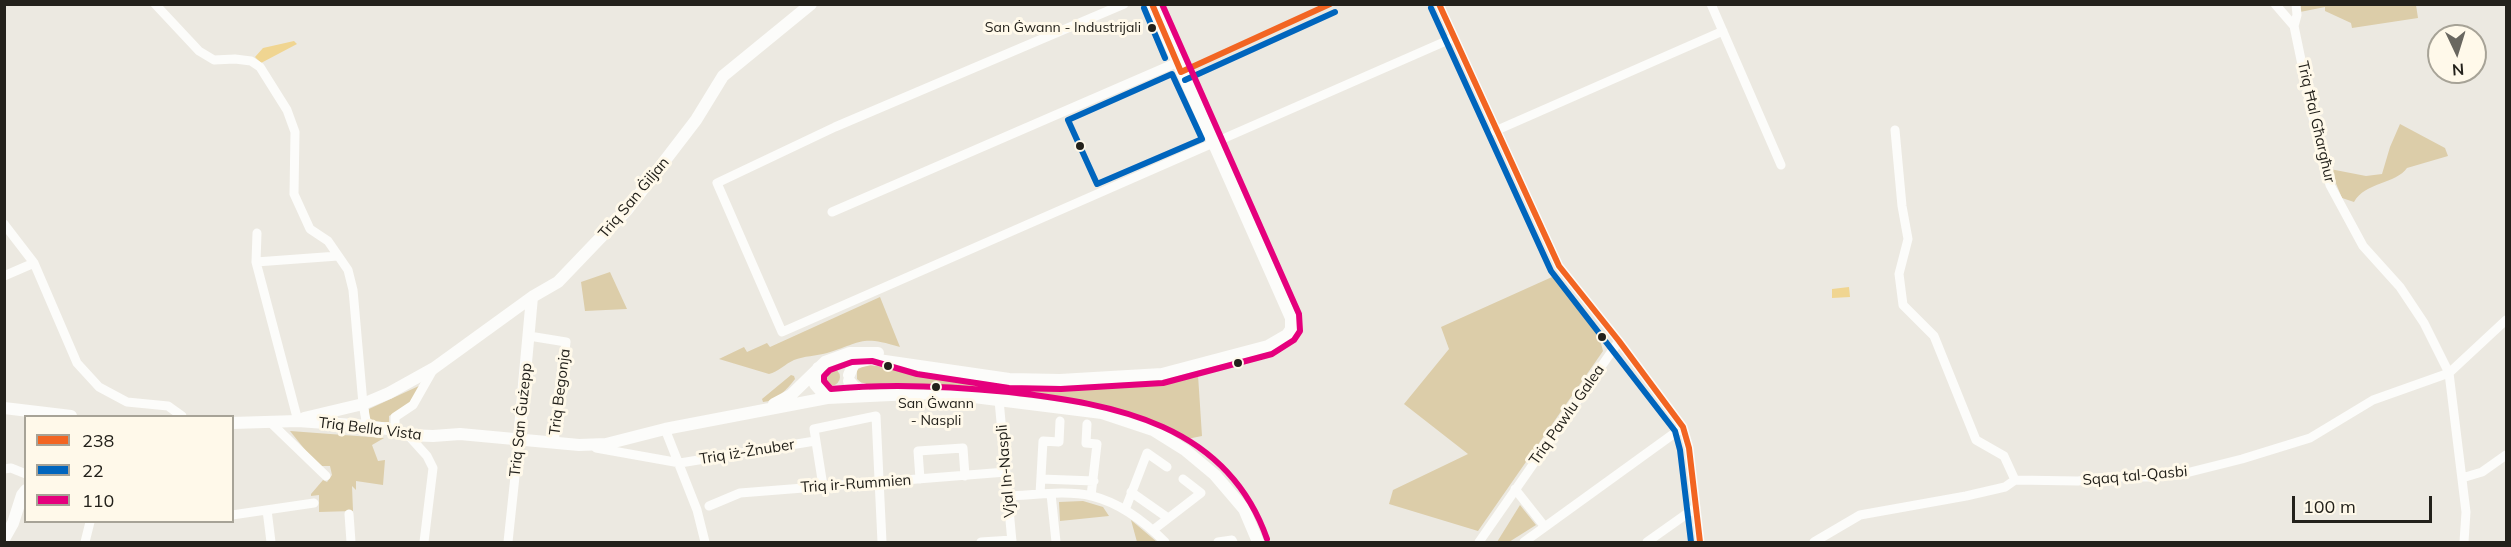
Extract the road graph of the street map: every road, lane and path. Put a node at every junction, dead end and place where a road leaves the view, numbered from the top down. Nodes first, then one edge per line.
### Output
1 (155, 4) edge
2 (812, 4) edge
3 (1124, 4) edge
4 (1152, 4) edge
5 (1438, 4) edge
6 (1711, 4) edge
7 (2275, 4) edge
8 (2296, 4) edge
9 (2294, 26) junction
10 (1723, 31) junction
11 (1454, 38) junction
12 (1178, 62) junction
13 (1895, 130) dead end
14 (1495, 131) junction
15 (1214, 144) junction
16 (1781, 165) dead end
17 (832, 212) dead end
18 (4, 224) edge
19 (257, 233) dead end
20 (338, 256) junction
21 (255, 262) junction
22 (34, 263) junction
23 (4, 276) edge
24 (532, 297) junction
25 (2506, 320) edge
26 (530, 336) junction
27 (1619, 341) junction
28 (822, 365) junction
29 (918, 365) junction
30 (434, 368) junction
31 (2449, 373) junction
32 (849, 378) junction
33 (863, 389) junction
34 (934, 393) junction
35 (832, 398) junction
36 (999, 400) junction
37 (363, 404) junction
38 (4, 408) edge
39 (765, 409) junction
40 (56, 415) edge
41 (179, 415) edge
42 (298, 421) junction
43 (1060, 421) dead end
44 (270, 422) junction
45 (234, 423) edge
46 (1087, 424) dead end
47 (367, 426) junction
48 (1683, 427) junction
49 (665, 429) junction
50 (395, 430) junction
51 (408, 435) junction
52 (519, 440) junction
53 (815, 441) junction
54 (554, 443) junction
55 (579, 445) junction
56 (2506, 455) edge
57 (680, 463) junction
58 (1167, 467) dead end
59 (4, 469) edge
60 (1006, 472) junction
61 (24, 473) edge
62 (326, 476) dead end
63 (965, 476) junction
64 (2462, 478) junction
65 (920, 479) junction
66 (1041, 479) junction
67 (1183, 479) dead end
68 (2015, 480) junction
69 (879, 481) junction
70 (1094, 481) junction
71 (823, 486) junction
72 (1515, 489) junction
73 (24, 492) edge
74 (1131, 492) junction
75 (1041, 494) junction
76 (1051, 494) junction
77 (1008, 496) junction
78 (1091, 496) junction
79 (314, 503) dead end
80 (709, 506) dead end
81 (1695, 508) junction
82 (267, 510) junction
83 (1125, 510) junction
84 (350, 514) dead end
85 (234, 515) edge
86 (1168, 518) junction
87 (90, 523) edge
88 (13, 524) junction
89 (1545, 527) junction
90 (1153, 530) junction
91 (4, 539) edge
92 (1012, 541) edge
93 (14, 543) edge
94 (85, 543) edge
95 (270, 543) edge
96 (351, 543) edge
97 (424, 543) edge
98 (508, 543) edge
99 (705, 543) edge
100 (882, 543) edge
101 (981, 543) edge
102 (1056, 543) edge
103 (1165, 543) edge
104 (1218, 543) edge
105 (1233, 543) edge
106 (1258, 543) edge
107 (1479, 543) edge
108 (1524, 543) edge
109 (1647, 543) edge
110 (1700, 543) edge
111 (1814, 543) edge
112 (2464, 543) edge

1 - 20 street
2 - 24 main road, Triq San Ġiljan
3 - 15 street
4 - 12 main road
5 - 11 street
6 - 10 street
7 - 9 street, Triq Ħal Għargħur
8 - 9 street, Triq Ħal Għargħur
9 - 31 street, Triq Ħal Għargħur
10 - 14 street
10 - 16 street
11 - 14 street
11 - 15 street
12 - 15 main road
12 - 17 street
13 - 68 street
14 - 27 street
15 - 29 main road
18 - 22 street
19 - 21 street
20 - 21 street
20 - 37 street
21 - 42 street
22 - 23 street
22 - 41 street
24 - 26 main road, Triq San Ġużepp
24 - 30 main road, Triq San Ġiljan
25 - 31 street
26 - 52 main road, Triq San Ġużepp
26 - 54 street, Triq Begonja
27 - 48 street
27 - 72 street, Triq Pawlu Galea
28 - 29 main road
28 - 32 main road
28 - 35 main road
28 - 39 main road, Triq Bella Vista
29 - 32 main road
30 - 37 main road, Triq San Ġiljan
30 - 50 street, Triq San Ġiljan
31 - 64 street, Triq Ħal Għargħur
31 - 68 street, Sqaq tal-Qasbi
32 - 33 main road
32 - 35 main road
33 - 34 main road, Triq Bella Vista
33 - 35 main road, Triq Bella Vista
34 - 35 main road, Triq Bella Vista
34 - 36 main road, Triq Bella Vista
35 - 39 main road, Triq Bella Vista
36 - 60 street, Vjal In-Naspli
36 - 106 main road, Triq Bella Vista
37 - 42 main road, Triq San Ġiljan
37 - 47 street
38 - 40 main road
39 - 49 main road, Triq Bella Vista
42 - 44 main road, Triq Bella Vista
42 - 47 main road, Triq Bella Vista
43 - 66 street
44 - 45 main road, Triq Bella Vista
44 - 62 street
46 - 70 street
47 - 50 main road, Triq Bella Vista
48 - 81 street
48 - 89 street
49 - 55 main road, Triq Bella Vista
49 - 57 street
50 - 51 main road, Triq Bella Vista
51 - 52 main road, Triq Bella Vista
51 - 97 street
52 - 54 main road, Triq Bella Vista
52 - 98 street, Triq San Ġużepp
53 - 57 street, Triq iż-Żnuber
53 - 69 street
53 - 71 street
54 - 55 main road, Triq Bella Vista
55 - 57 street, Triq Bella Vista
56 - 64 street
57 - 99 street
58 - 74 street
59 - 61 street
60 - 63 street, Triq ir-Rummien
60 - 77 street, Vjal In-Naspli
63 - 65 street, Triq ir-Rummien
63 - 65 street
64 - 112 street, Triq Ħal Għargħur
65 - 69 street, Triq ir-Rummien
66 - 70 street
66 - 75 street
67 - 86 street
68 - 111 street, Sqaq tal-Qasbi
69 - 71 street, Triq ir-Rummien
69 - 100 street
70 - 78 street
71 - 80 street, Triq ir-Rummien
72 - 89 street
72 - 107 street, Triq Pawlu Galea
73 - 88 main road
74 - 83 street
74 - 86 street
75 - 76 street
75 - 77 street
76 - 78 street
76 - 102 street
77 - 92 street, Vjal In-Naspli
78 - 83 street
79 - 82 street
81 - 109 street
81 - 110 street
82 - 85 street
82 - 95 street
83 - 90 street
84 - 96 street
86 - 90 street
87 - 94 street
88 - 91 main road
88 - 93 main road
89 - 108 street
90 - 103 street
92 - 101 street
104 - 105 street

